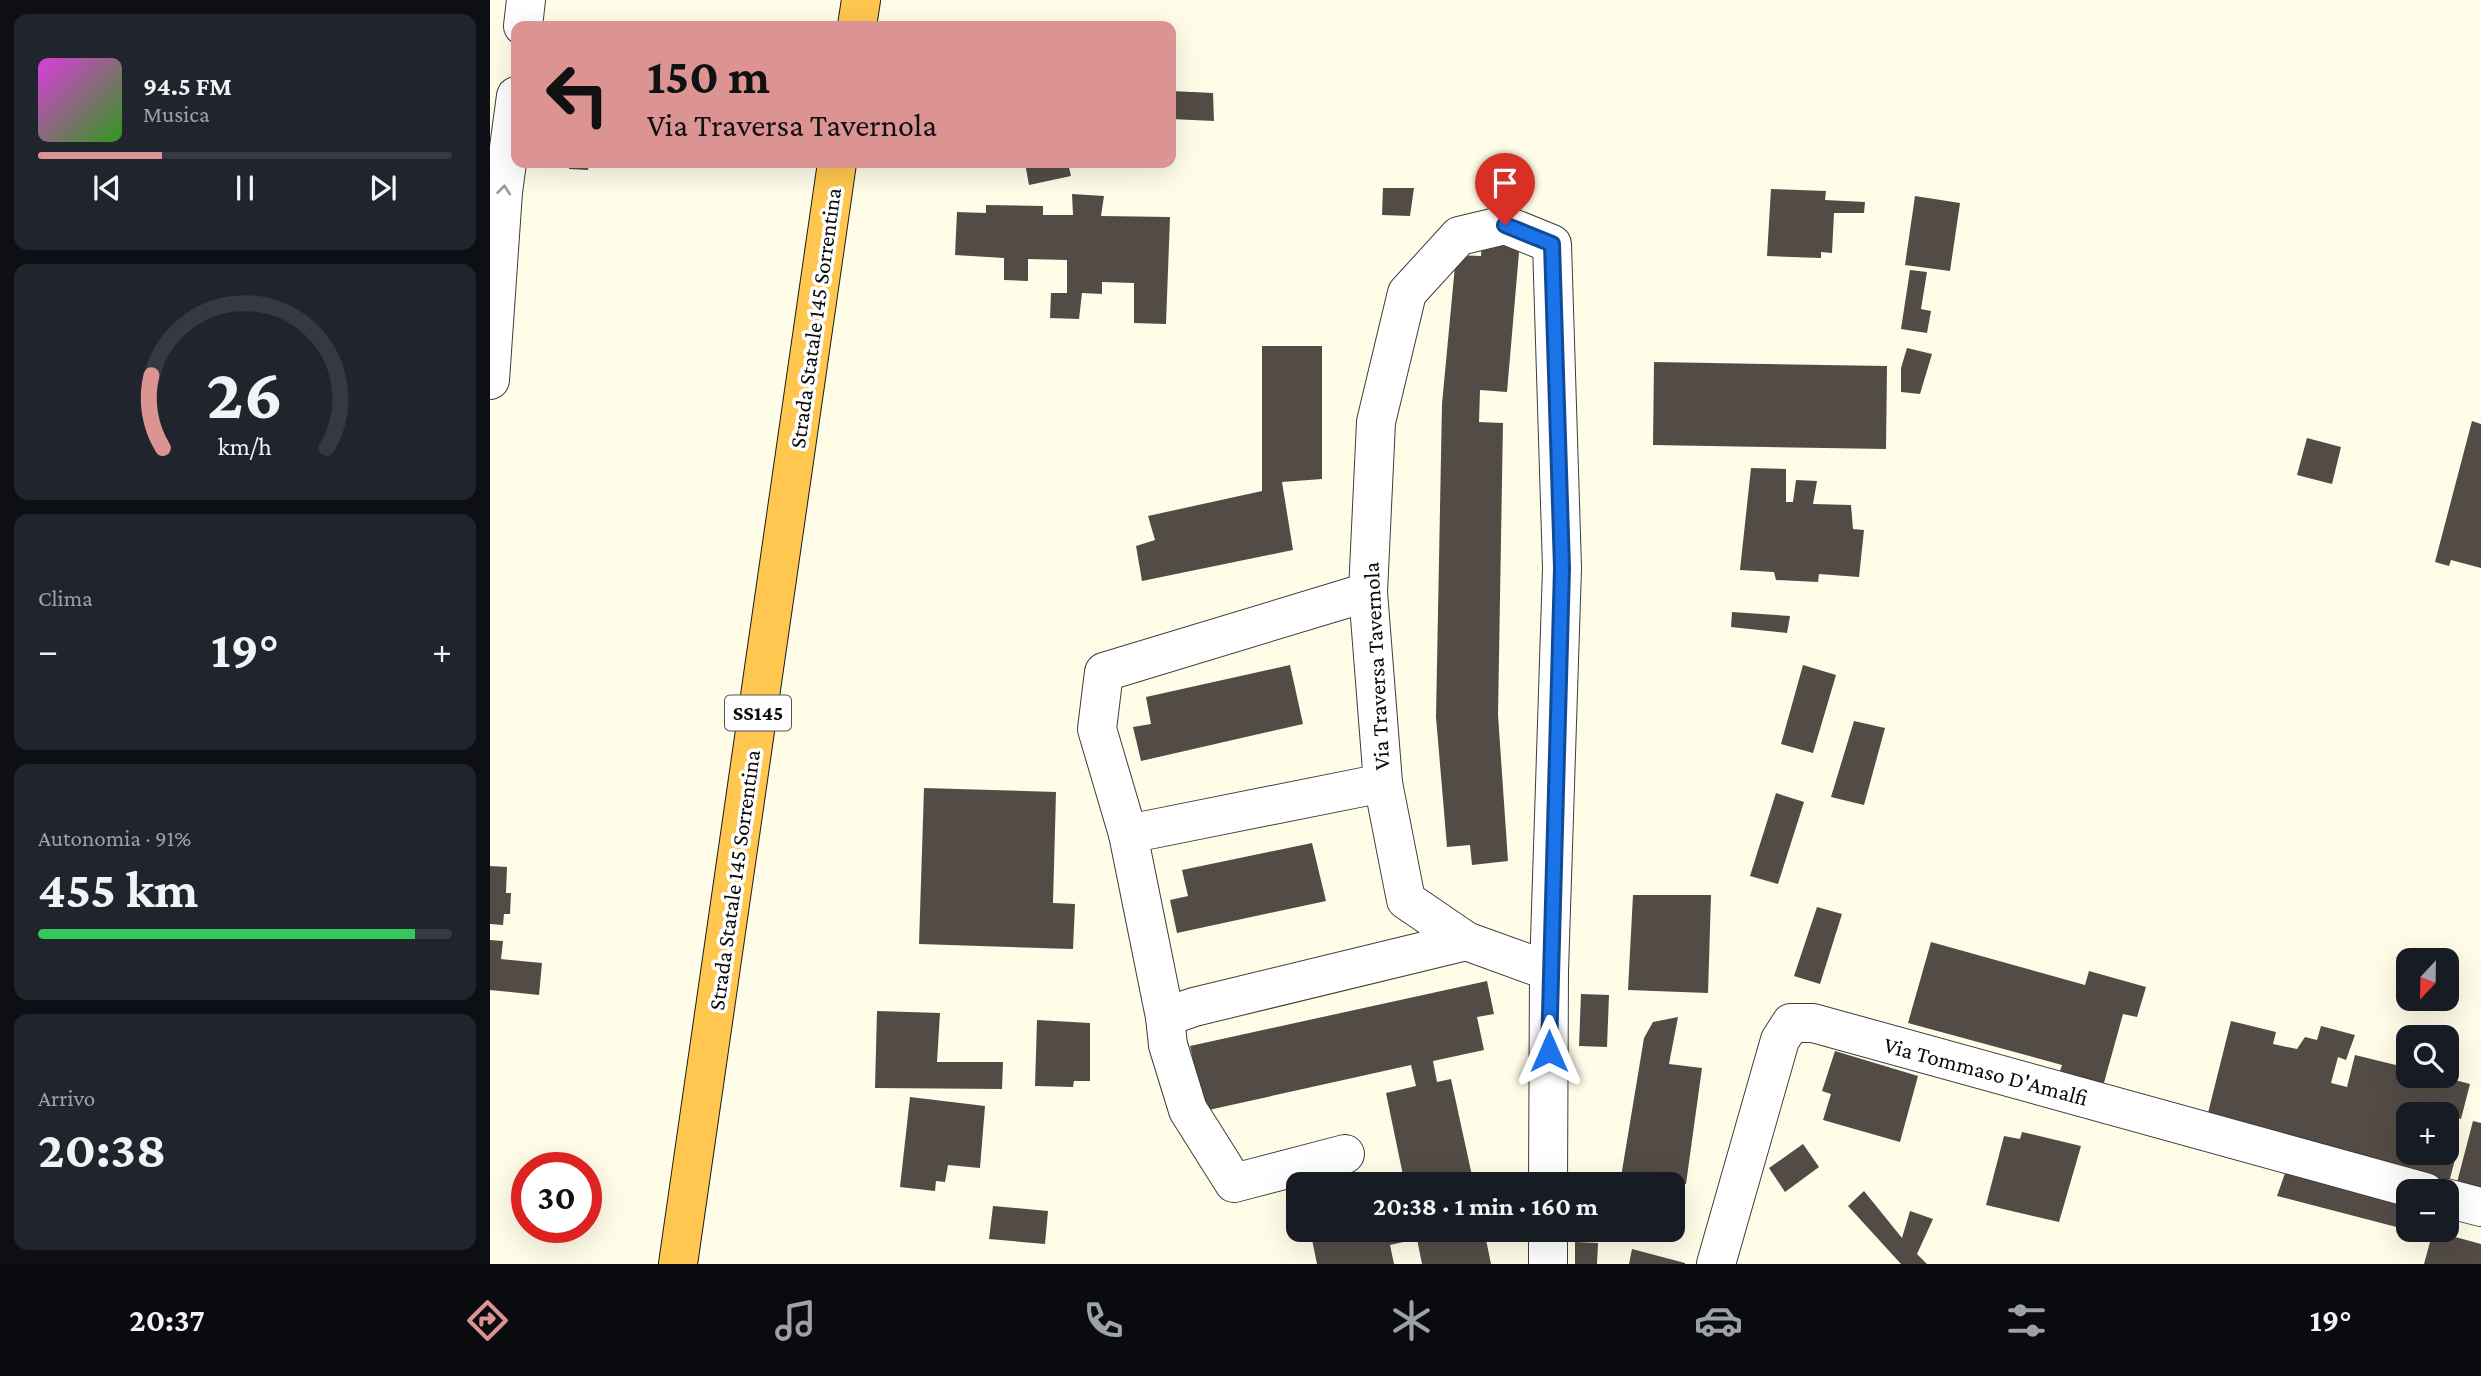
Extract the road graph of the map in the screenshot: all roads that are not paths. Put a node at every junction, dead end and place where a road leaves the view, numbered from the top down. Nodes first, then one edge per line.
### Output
1 (526, 0) edge
2 (861, 0) edge
3 (524, 21) edge
4 (858, 21) edge
5 (511, 133) edge
6 (836, 168) edge
7 (490, 380) edge
8 (1368, 592) junction
9 (1383, 783) junction
10 (1128, 834) junction
11 (1466, 941) junction
12 (1549, 971) junction
13 (1165, 1017) junction
14 (1345, 1154) dead end
15 (1548, 1172) edge
16 (2396, 1184) edge
17 (2459, 1201) edge
18 (2481, 1207) edge
19 (1548, 1242) edge
20 (678, 1264) edge
21 (1548, 1264) edge
22 (1716, 1264) edge

1 - 3 street
2 - 4 highway
7 -> 5 street
6 - 20 highway, Strada Statale 145 Sorrentina / SS145
8 - 9 street, Via Traversa Tavernola
8 - 10 street
8 - 12 street, Via Traversa Tavernola
9 - 10 street
9 - 11 street, Via Traversa Tavernola
10 - 13 street
11 - 12 street, Via Traversa Tavernola
11 - 13 street
12 - 15 street, Via Traversa Tavernola
13 - 14 street
16 - 22 street, Via Tommaso D'Amalfi
17 - 18 street
19 - 21 street

